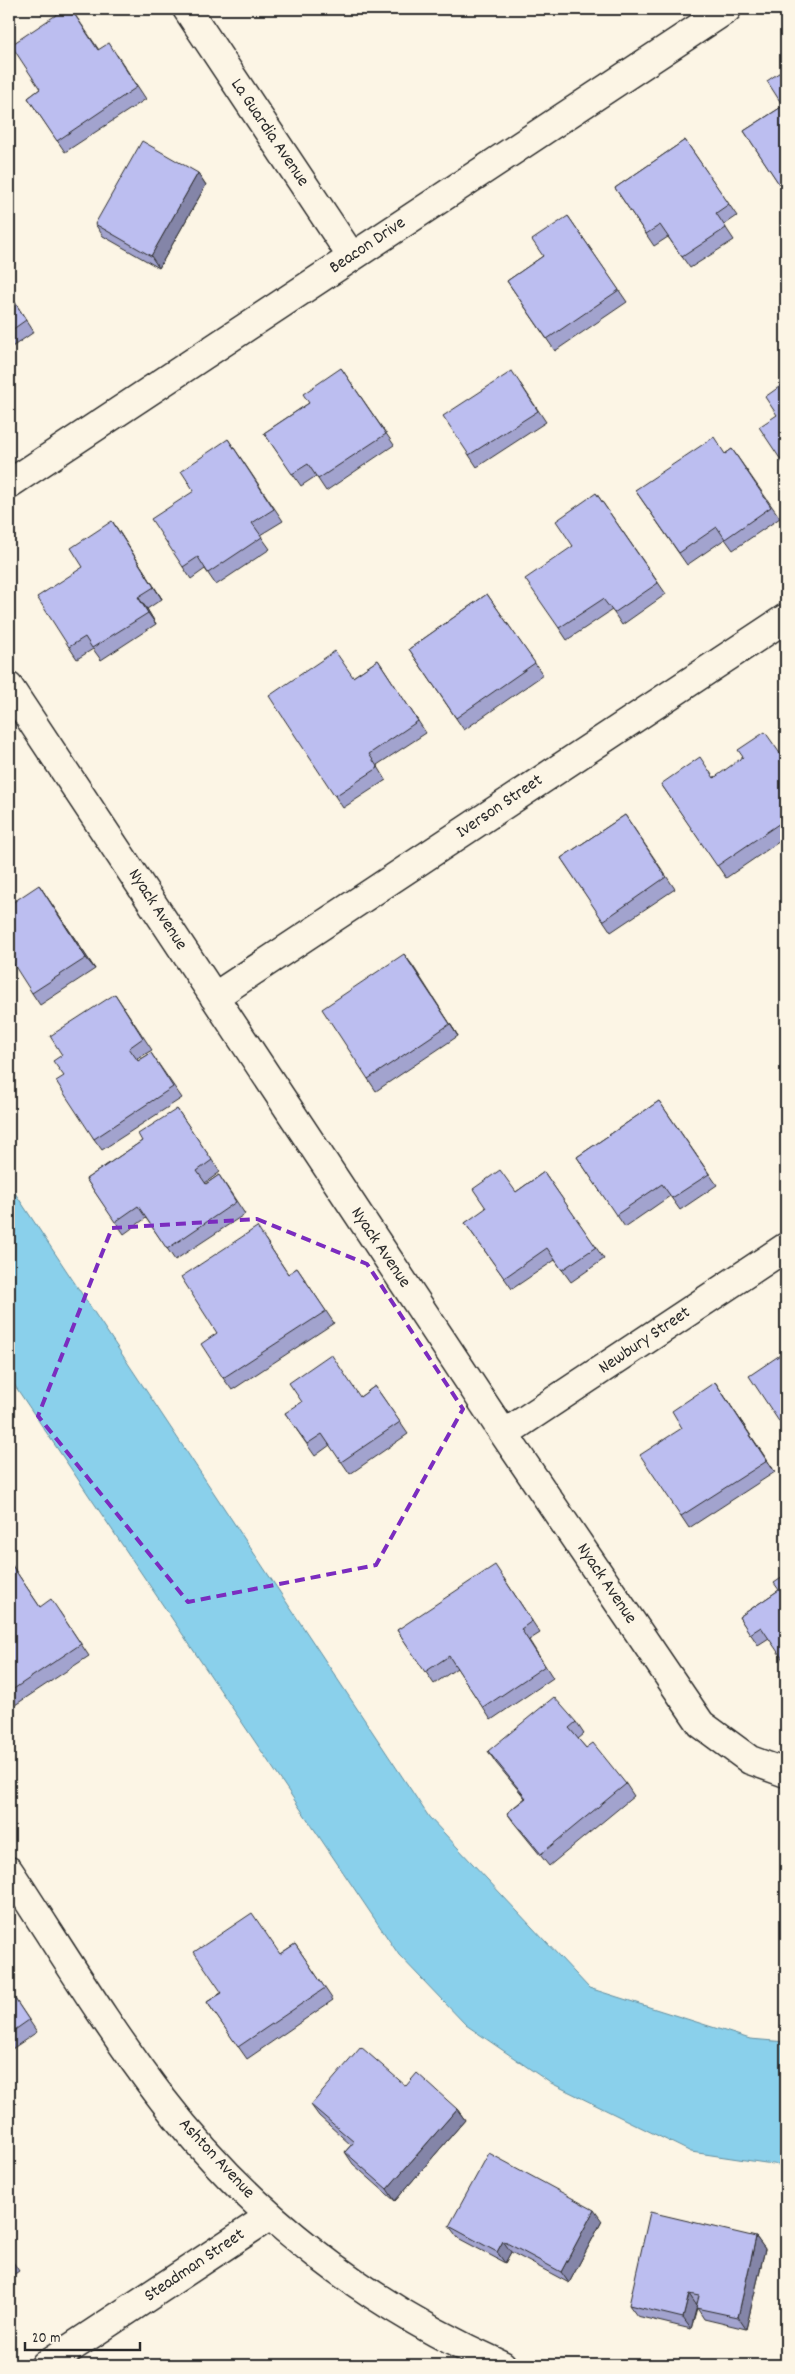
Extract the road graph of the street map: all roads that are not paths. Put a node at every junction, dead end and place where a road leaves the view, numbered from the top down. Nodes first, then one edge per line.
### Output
1 (187, 9) edge
2 (726, 9) edge
3 (352, 257) junction
4 (9, 484) edge
5 (786, 618) edge
6 (9, 687) edge
7 (214, 997) junction
8 (786, 1247) edge
9 (504, 1434) junction
10 (786, 1773) edge
11 (9, 1871) edge
12 (270, 2216) junction
13 (46, 2365) edge
14 (502, 2365) edge

1 - 3 street, La Guardia Avenue
2 - 3 street, Beacon Drive
3 - 4 street, Beacon Drive
5 - 7 street, Iverson Street
6 - 7 street, Nyack Avenue
7 - 9 street, Nyack Avenue
8 - 9 street, Newbury Street
9 - 10 street, Nyack Avenue
11 - 12 street, Ashton Avenue
12 - 13 street, Steadman Street
12 - 14 street, Ashton Avenue

